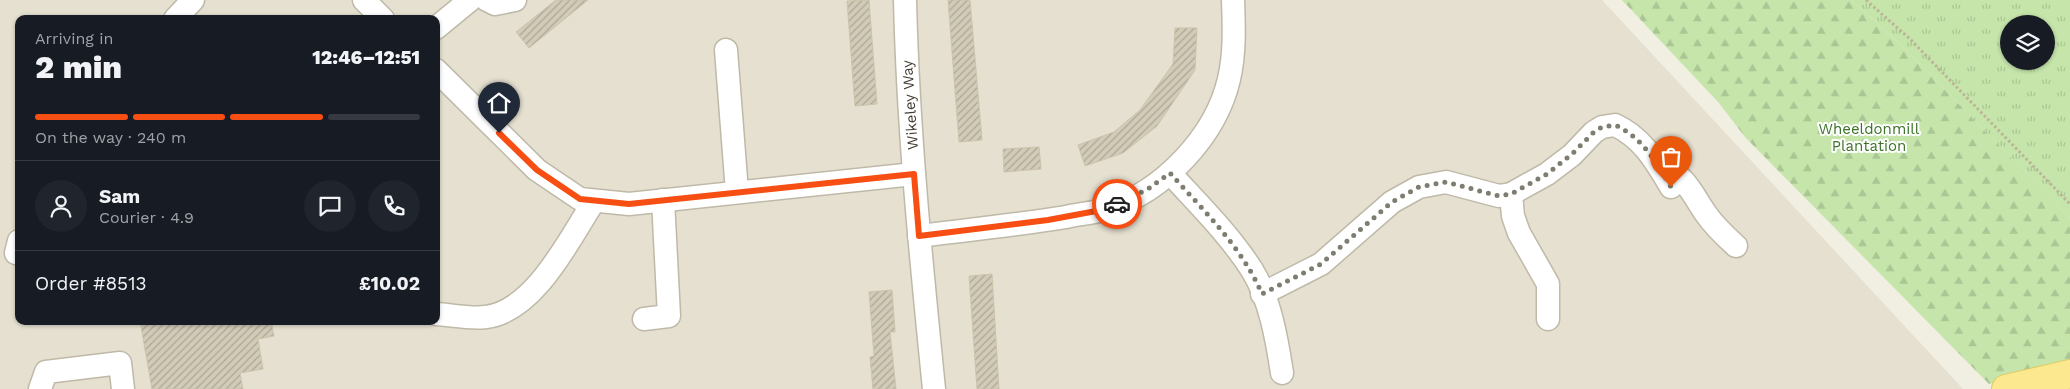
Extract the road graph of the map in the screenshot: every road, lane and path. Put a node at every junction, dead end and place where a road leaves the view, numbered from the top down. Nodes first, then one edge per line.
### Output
1 (193, 0) edge
2 (364, 0) edge
3 (470, 0) edge
4 (487, 0) edge
5 (515, 0) edge
6 (904, 0) edge
7 (1233, 0) edge
8 (1866, 0) edge
9 (179, 15) edge
10 (379, 15) edge
11 (440, 25) edge
12 (726, 50) dead end
13 (440, 74) edge
14 (1658, 164) junction
15 (1170, 173) junction
16 (914, 174) junction
17 (1671, 187) dead end
18 (737, 192) junction
19 (1511, 194) junction
20 (594, 200) junction
21 (663, 200) junction
22 (2070, 204) edge
23 (919, 236) junction
24 (1736, 246) dead end
25 (1262, 294) junction
26 (440, 314) edge
27 (644, 319) dead end
28 (1548, 319) dead end
29 (1282, 373) dead end
30 (2070, 374) edge
31 (40, 389) edge
32 (123, 389) edge
33 (934, 389) edge
34 (2006, 389) edge

1 - 9 street
2 - 10 street
3 - 11 street
4 - 5 street
6 - 16 street, Wikeley Way
7 - 15 street
8 - 22 path
12 - 18 street
13 - 20 street
14 - 17 street
14 - 19 street
14 - 24 street
15 - 23 street
15 - 25 street
16 - 18 street
16 - 23 street, Wikeley Way
18 - 21 street
19 - 25 street
19 - 28 street
20 - 21 street
20 - 26 street
21 - 27 street
23 - 33 street, Wikeley Way
25 - 29 street
30 - 34 main road
31 - 32 street

